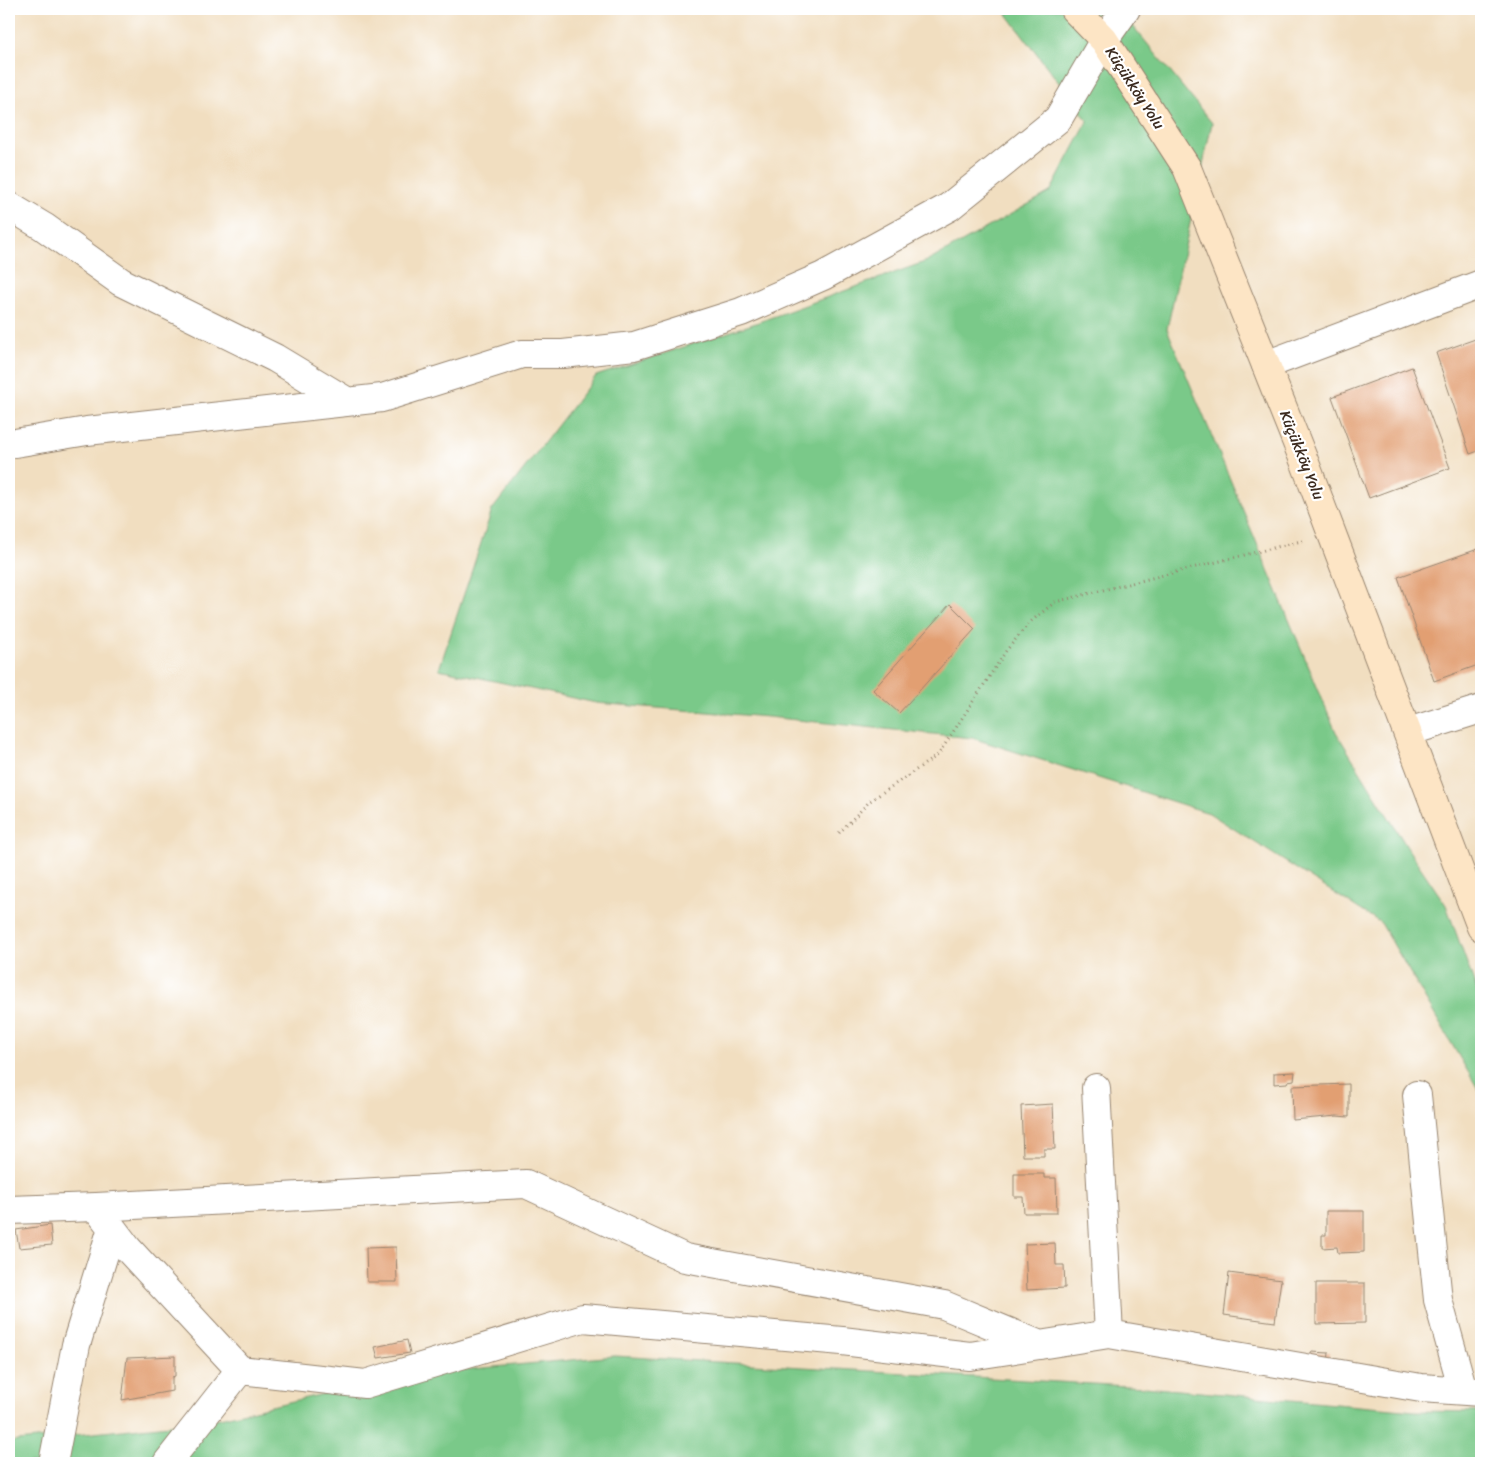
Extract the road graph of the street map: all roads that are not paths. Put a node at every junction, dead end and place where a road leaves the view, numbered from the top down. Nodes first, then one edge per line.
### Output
1 (1074, 9) edge
2 (1126, 9) edge
3 (1104, 40) junction
4 (9, 206) edge
5 (1481, 284) edge
6 (1266, 366) junction
7 (348, 402) junction
8 (9, 444) edge
9 (1481, 709) edge
10 (1408, 732) junction
11 (1481, 927) edge
12 (1096, 1088) dead end
13 (1417, 1095) dead end
14 (96, 1207) junction
15 (9, 1210) edge
16 (112, 1228) junction
17 (1109, 1334) junction
18 (1040, 1345) junction
19 (240, 1370) junction
20 (1472, 1391) edge
21 (52, 1463) edge
22 (167, 1463) edge

1 - 3 main road, Küçükköy Yolu
2 - 3 street
3 - 6 main road, Küçükköy Yolu
3 - 7 street
4 - 7 street
5 - 6 street
6 - 10 main road, Küçükköy Yolu
7 - 8 street
9 - 10 street
10 - 11 main road, Küçükköy Yolu
12 - 17 street
13 - 20 street
14 - 15 street
14 - 16 street
14 - 18 street
16 - 19 street
16 - 21 street
17 - 18 street
17 - 20 street
18 - 19 street
19 - 22 street

